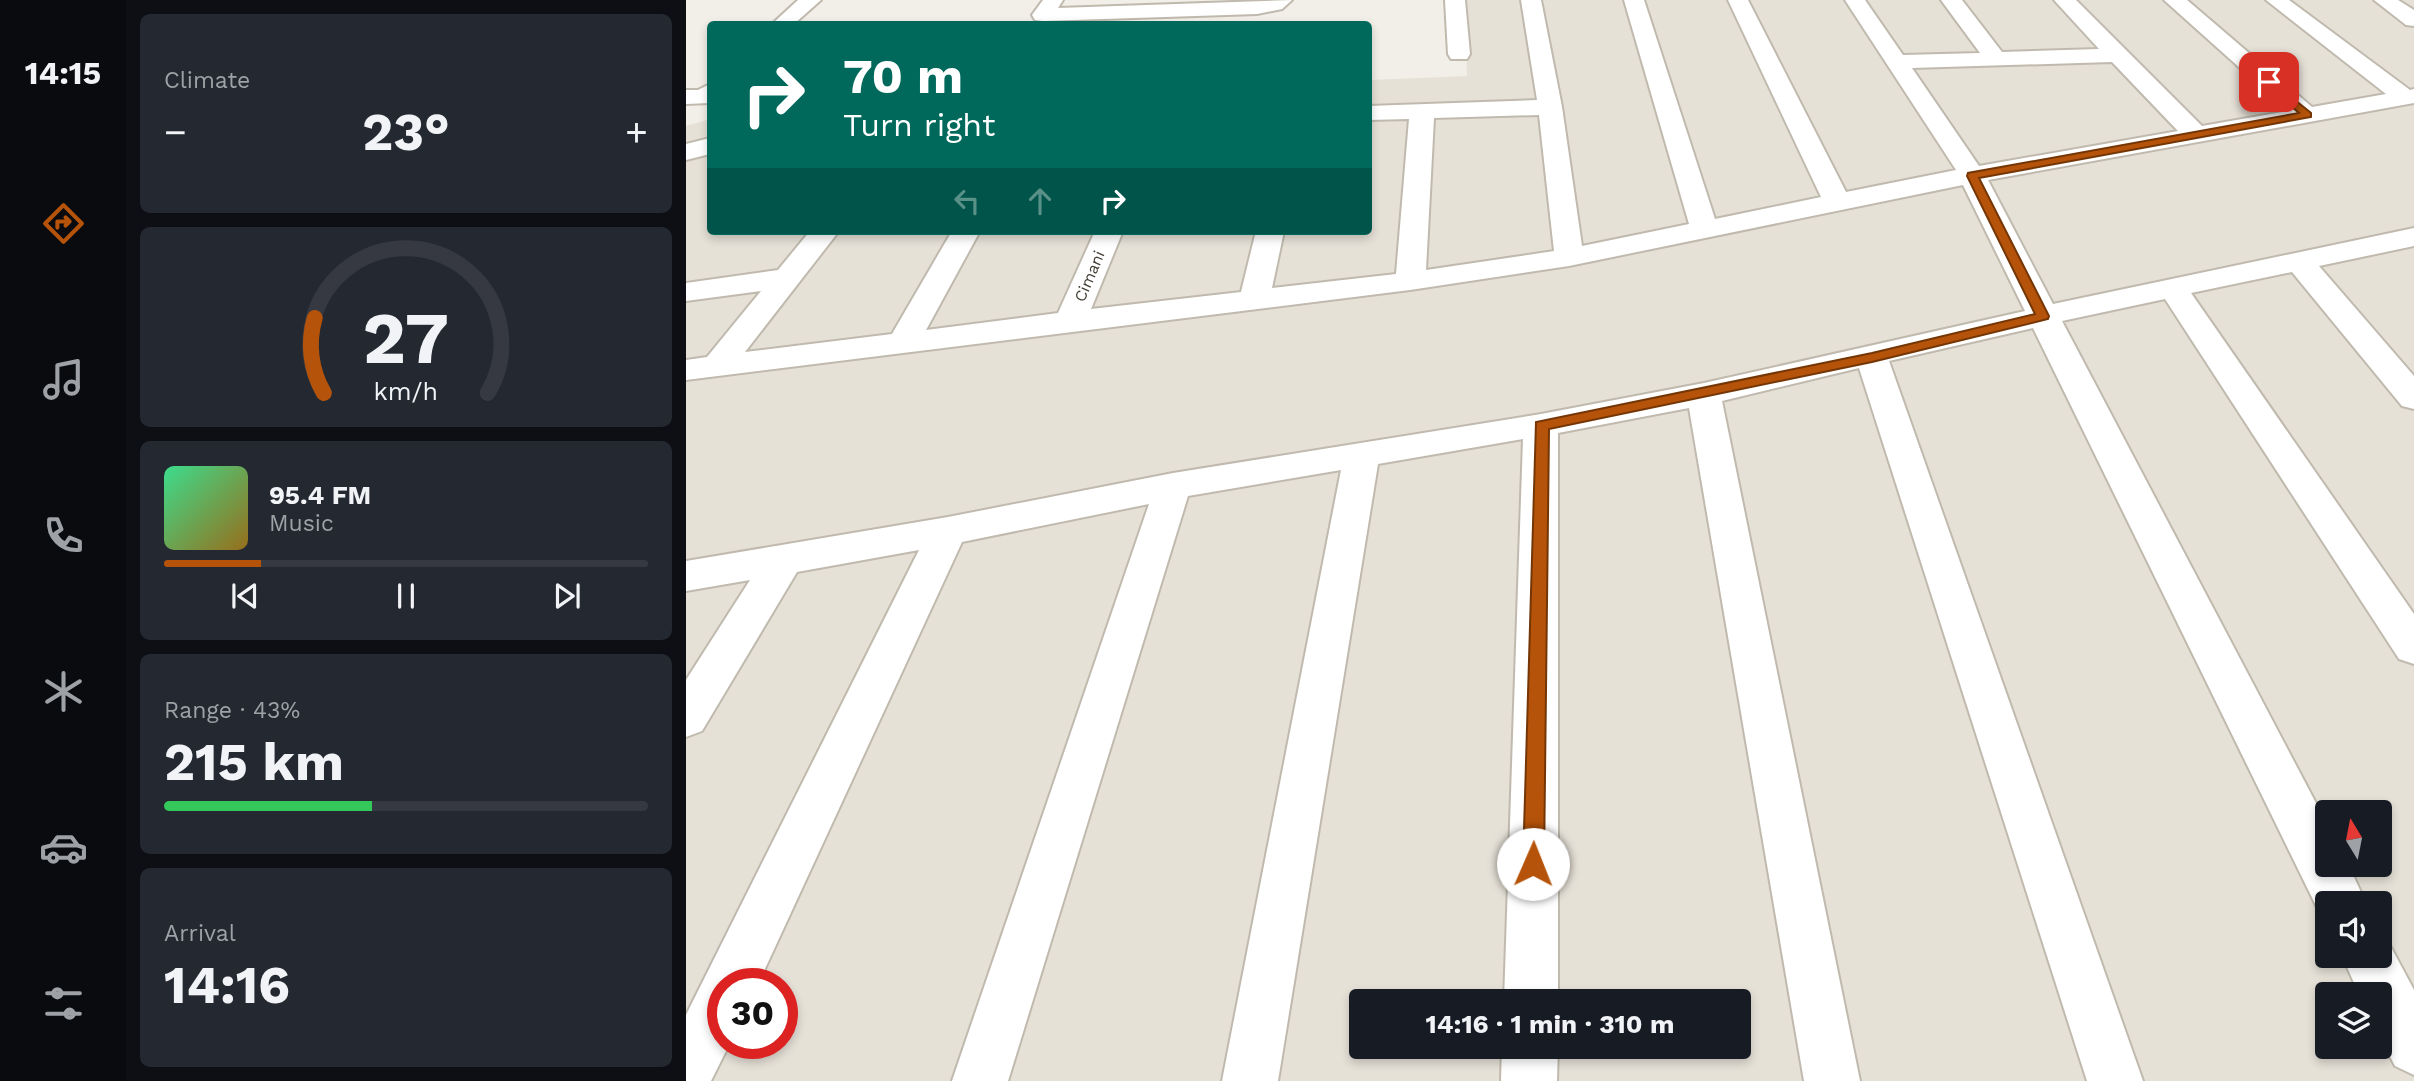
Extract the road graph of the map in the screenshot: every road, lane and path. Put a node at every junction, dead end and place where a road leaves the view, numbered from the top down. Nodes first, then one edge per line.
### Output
1 (811, 0) edge
2 (1282, 0) edge
3 (1455, 0) edge
4 (1531, 0) edge
5 (1634, 0) edge
6 (1738, 0) edge
7 (1855, 0) edge
8 (1951, 0) edge
9 (2063, 0) edge
10 (2174, 0) edge
11 (2276, 0) edge
12 (2384, 0) edge
13 (1044, 13) edge
14 (2414, 20) edge
15 (786, 21) edge
16 (1459, 54) dead end
17 (2117, 54) junction
18 (1996, 59) junction
19 (1897, 62) junction
20 (2410, 96) edge
21 (1550, 107) junction
22 (1422, 111) junction
23 (1372, 113) edge
24 (2307, 115) junction
25 (2196, 135) junction
26 (707, 147) edge
27 (686, 152) edge
28 (1972, 176) junction
29 (1838, 204) junction
30 (1705, 231) junction
31 (822, 235) edge
32 (964, 235) edge
33 (1107, 235) edge
34 (1269, 235) edge
35 (2414, 237) edge
36 (1569, 257) junction
37 (2299, 261) junction
38 (786, 278) junction
39 (1410, 281) junction
40 (2173, 289) junction
41 (686, 292) edge
42 (1254, 301) junction
43 (2043, 316) junction
44 (1070, 321) junction
45 (902, 344) junction
46 (1872, 358) junction
47 (717, 366) junction
48 (686, 370) edge
49 (1704, 394) junction
50 (2414, 398) edge
51 (1541, 425) junction
52 (1361, 457) junction
53 (1173, 486) junction
54 (948, 531) junction
55 (784, 559) junction
56 (686, 576) edge
57 (2414, 647) edge
58 (686, 718) edge
59 (2335, 891) edge
60 (738, 968) edge
61 (2374, 968) edge
62 (1531, 989) edge
63 (707, 1031) edge
64 (2414, 1047) edge
65 (1530, 1059) edge
66 (686, 1073) edge
67 (980, 1081) edge
68 (1250, 1081) edge
69 (1530, 1081) edge
70 (1832, 1081) edge
71 (2115, 1081) edge

1 - 15 street
2 - 13 street
3 - 16 street
4 - 21 street
5 - 30 street
6 - 29 street
7 - 19 street
8 - 18 street
9 - 17 street
10 - 24 street
11 - 20 street
12 - 14 street
17 - 18 street
17 - 25 street
18 - 19 street
19 - 28 street
20 - 24 street
21 - 22 street
21 - 36 street
22 - 23 street
22 - 39 street
24 - 25 street
25 - 28 street
26 - 27 street
28 - 29 street
28 - 43 street
29 - 30 street
30 - 36 street
31 - 38 street
32 - 45 street
33 - 44 street, Cimani
34 - 42 street
35 - 37 street
36 - 39 street
37 - 40 street
37 - 50 street
38 - 41 street
38 - 47 street
39 - 42 street
40 - 43 street
40 - 57 street
42 - 44 street
43 - 46 street
43 - 59 street
44 - 45 street
45 - 47 street
46 - 49 street
46 - 71 street
47 - 48 street
49 - 51 street
49 - 70 street
51 - 52 street
51 - 62 street
52 - 53 street
52 - 68 street
53 - 54 street
53 - 67 street
54 - 55 street
54 - 60 street
55 - 56 street
55 - 58 street
61 - 64 street
63 - 66 street
65 - 69 street

